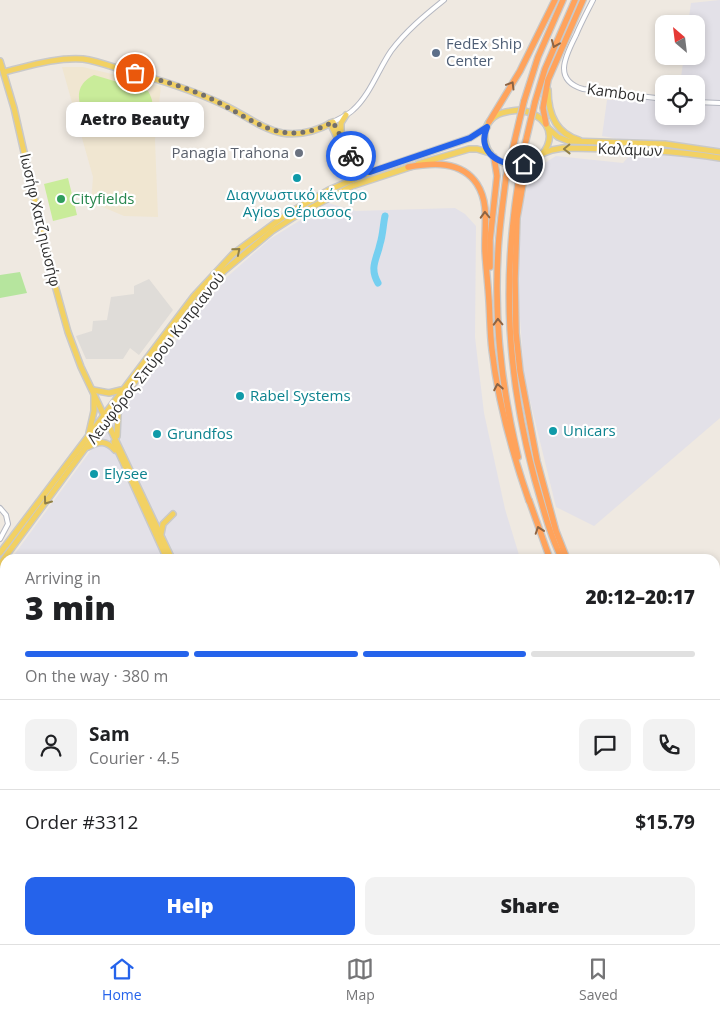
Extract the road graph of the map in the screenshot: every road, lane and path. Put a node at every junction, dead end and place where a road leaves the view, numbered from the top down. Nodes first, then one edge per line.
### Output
1 (444, 0) edge
2 (554, 0) edge
3 (563, 0) edge
4 (575, 0) edge
5 (583, 0) edge
6 (593, 0) edge
7 (0, 61) edge
8 (4, 72) junction
9 (548, 80) junction
10 (655, 98) edge
11 (705, 102) edge
12 (720, 103) edge
13 (346, 115) junction
14 (332, 123) junction
15 (488, 125) junction
16 (547, 125) junction
17 (320, 128) junction
18 (340, 138) junction
19 (586, 142) junction
20 (720, 152) edge
21 (492, 155) junction
22 (540, 156) junction
23 (720, 158) edge
24 (408, 167) junction
25 (370, 172) junction
26 (348, 181) junction
27 (489, 299) junction
28 (523, 387) junction
29 (122, 390) junction
30 (93, 393) junction
31 (123, 397) junction
32 (105, 417) junction
33 (88, 436) junction
34 (117, 440) junction
35 (86, 447) junction
36 (119, 454) junction
37 (536, 483) junction
38 (529, 501) junction
39 (0, 508) edge
40 (173, 514) dead end
41 (161, 534) junction
42 (0, 539) edge
43 (0, 553) edge
44 (8, 554) edge
45 (165, 554) edge
46 (170, 554) edge
47 (548, 554) edge
48 (560, 554) edge
49 (565, 554) edge

1 - 13 street
15 -> 2 highway
38 -> 3 highway, bridge
4 -> 37 highway, bridge
5 - 9 highway
6 - 10 street, Kambou
7 - 8 main road, Ιωσήφ Χατζηιωσήφ
8 - 17 main road
8 - 30 main road, Ιωσήφ Χατζηιωσήφ
9 - 16 highway
9 - 19 main road
11 - 12 street
13 - 14 street
13 - 18 main road
14 - 17 main road
14 - 18 main road
15 - 16 main road
15 - 21 main road
15 - 25 main road, Λεωφόρος Σπύρου Κυπριανού
16 - 19 main road, Καλάμων
16 - 22 main road
17 - 18 main road
18 - 25 main road
18 - 26 main road
19 - 20 main road, Καλάμων
21 - 22 main road
21 - 24 main road, Λεωφόρος Σπύρου Κυπριανού
21 - 27 highway
23 -> 22 main road, Καλάμων
22 - 28 highway
27 -> 24 highway
24 - 31 main road, Λεωφόρος Σπύρου Κυπριανού
25 - 26 main road, Λεωφόρος Σπύρου Κυπριανού
29 -> 26 main road, Λεωφόρος Σπύρου Κυπριανού
38 -> 27 highway
28 - 37 highway
28 - 49 highway
29 - 30 main road
29 - 32 main road, Λεωφόρος Σπύρου Κυπριανού
30 - 32 main road, Ιωσήφ Χατζηιωσήφ
30 - 33 main road
31 - 32 main road, Λεωφόρος Σπύρου Κυπριανού
31 - 34 main road
32 - 33 main road, Λεωφόρος Σπύρου Κυπριανού
32 - 34 main road
32 - 35 main road, Λεωφόρος Σπύρου Κυπριανού
32 - 36 main road
33 - 43 main road, Λεωφόρος Σπύρου Κυπριανού
34 - 41 main road
35 - 36 main road
35 -> 44 main road, Λεωφόρος Σπύρου Κυπριανού
36 - 45 main road
37 - 48 highway
47 -> 38 highway
39 - 42 street
40 - 41 main road
41 - 46 main road

